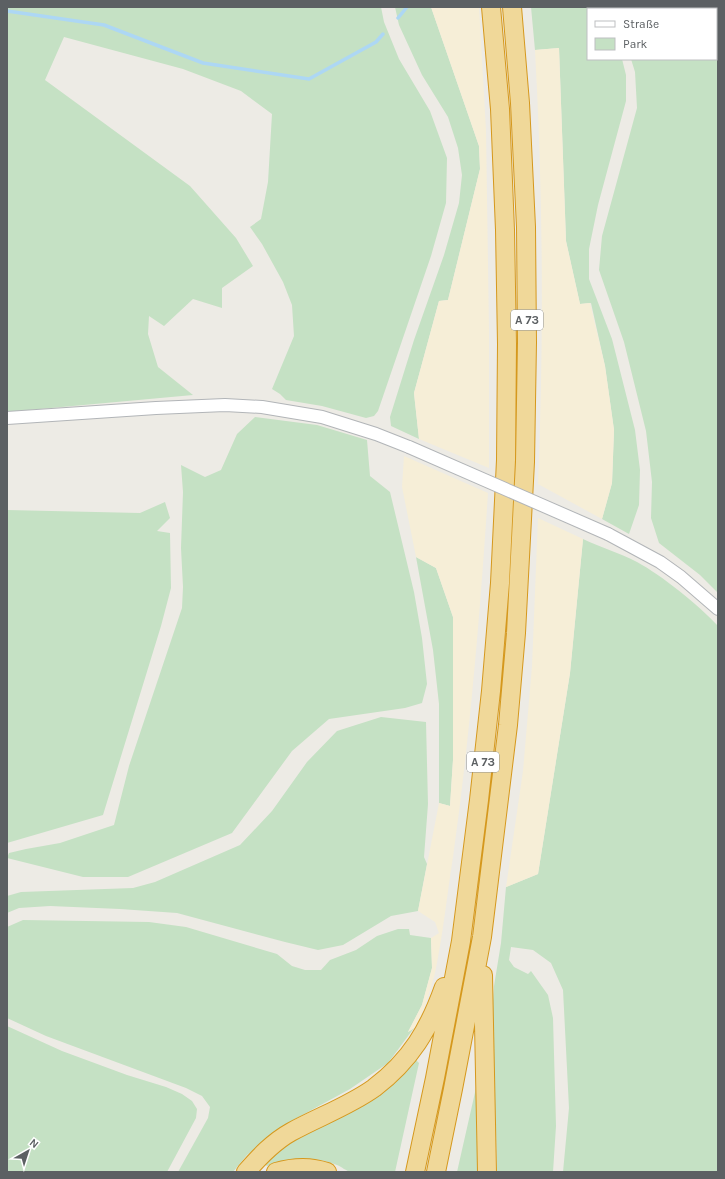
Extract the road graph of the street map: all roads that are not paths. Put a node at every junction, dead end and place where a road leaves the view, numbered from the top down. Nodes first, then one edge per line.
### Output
1 (491, 7) edge
2 (512, 7) edge
3 (7, 418) edge
4 (718, 609) edge
5 (482, 937) junction
6 (461, 941) junction
7 (246, 1172) edge
8 (276, 1172) edge
9 (327, 1172) edge
10 (415, 1172) edge
11 (436, 1172) edge
12 (487, 1172) edge

1 - 6 highway, A 73
2 - 5 highway, A 73
3 - 4 street, bridge
5 - 11 highway, A 73
5 - 12 highway
6 - 7 highway
6 - 10 highway, A 73
8 - 9 highway

